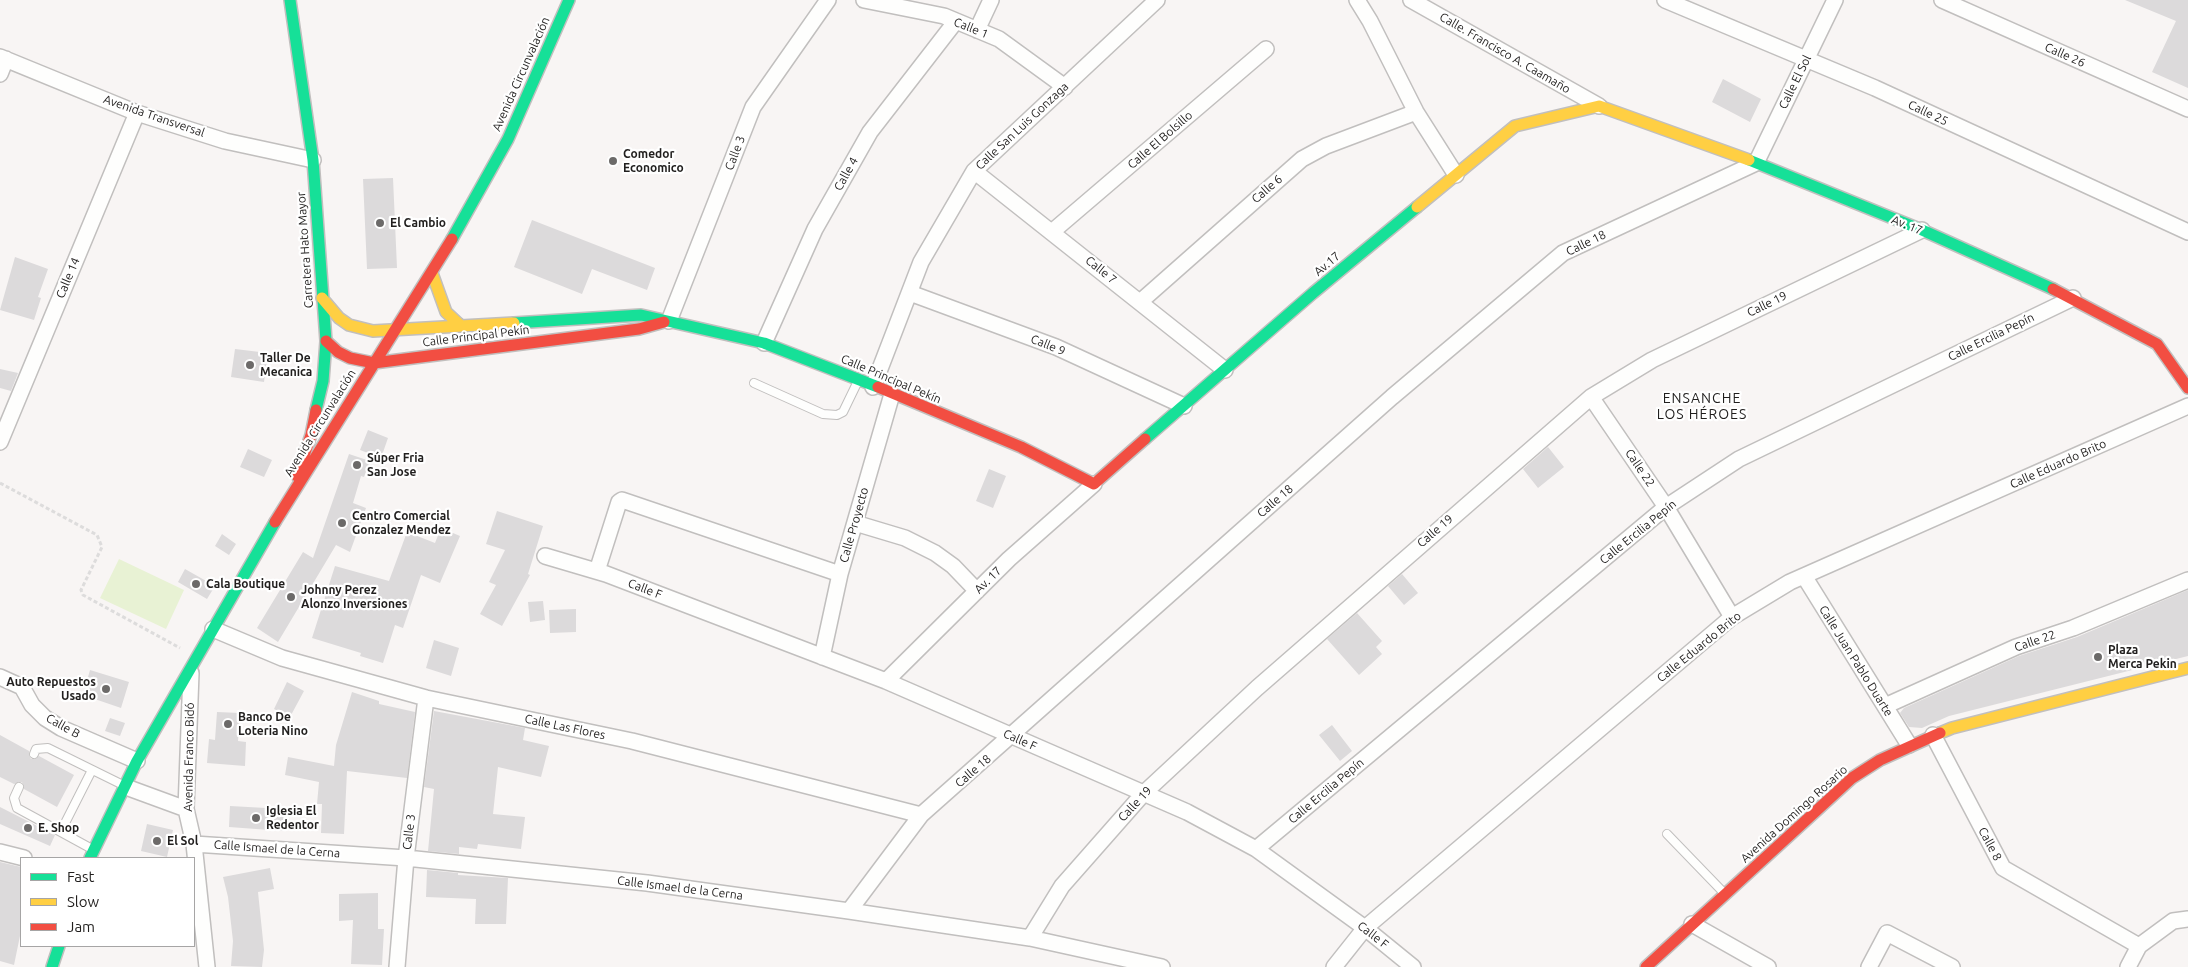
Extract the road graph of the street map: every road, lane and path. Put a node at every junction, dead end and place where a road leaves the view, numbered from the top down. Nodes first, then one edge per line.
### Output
1 (290, 0) edge
2 (569, 0) edge
3 (828, 0) edge
4 (864, 0) edge
5 (991, 0) edge
6 (1157, 0) edge
7 (1357, 0) edge
8 (1411, 0) edge
9 (1664, 0) edge
10 (1835, 0) edge
11 (1942, 0) edge
12 (956, 21) junction
13 (977, 30) junction
14 (1266, 49) dead end
15 (3, 58) edge
16 (1806, 60) junction
17 (0, 74) edge
18 (1065, 87) junction
19 (1599, 106) junction
20 (2188, 109) edge
21 (1416, 112) junction
22 (137, 113) junction
23 (313, 160) junction
24 (1756, 163) junction
25 (974, 171) junction
26 (1456, 175) junction
27 (1922, 230) junction
28 (1052, 231) junction
29 (2188, 232) edge
30 (432, 273) junction
31 (910, 292) junction
32 (322, 298) junction
33 (2073, 298) junction
34 (1140, 302) junction
35 (669, 321) junction
36 (461, 326) junction
37 (397, 330) junction
38 (326, 341) junction
39 (764, 343) junction
40 (374, 363) junction
41 (1225, 370) junction
42 (858, 379) junction
43 (754, 384) dead end
44 (873, 387) junction
45 (2188, 388) edge
46 (892, 394) junction
47 (1591, 397) junction
48 (1184, 406) junction
49 (2188, 406) edge
50 (0, 442) edge
51 (0, 483) edge
52 (1094, 484) junction
53 (291, 495) junction
54 (1666, 507) junction
55 (855, 523) junction
56 (545, 556) dead end
57 (596, 571) junction
58 (840, 574) junction
59 (1804, 576) junction
60 (2188, 580) edge
61 (977, 591) junction
62 (1732, 617) junction
63 (213, 629) junction
64 (822, 656) junction
65 (194, 662) junction
66 (2188, 668) edge
67 (0, 677) edge
68 (886, 681) junction
69 (426, 698) junction
70 (1885, 706) junction
71 (1012, 736) junction
72 (1933, 736) junction
73 (1909, 745) junction
74 (34, 754) dead end
75 (137, 761) junction
76 (92, 770) junction
77 (20, 787) dead end
78 (126, 787) junction
79 (1143, 794) junction
80 (186, 809) junction
81 (921, 815) junction
82 (61, 831) junction
83 (1667, 834) dead end
84 (194, 844) junction
85 (1256, 849) junction
86 (0, 852) edge
87 (92, 854) edge
88 (20, 857) edge
89 (406, 858) junction
90 (1726, 895) junction
91 (849, 911) junction
92 (2188, 919) edge
93 (1692, 924) junction
94 (1366, 928) junction
95 (1030, 938) junction
96 (2138, 946) junction
97 (59, 947) edge
98 (52, 967) edge
99 (207, 967) edge
100 (397, 967) edge
101 (1162, 967) edge
102 (1334, 967) edge
103 (1413, 967) edge
104 (1646, 967) edge
105 (1768, 967) edge
106 (1869, 967) edge
107 (1952, 967) edge
108 (2128, 967) edge

1 - 23 main road, Carretera Hato Mayor
2 - 30 main road, Avenida Circunvalación
3 - 35 street, Calle 3
4 - 12 street, Calle 1
5 - 13 street
6 - 18 street, Calle San Luis Gonzaga
7 - 21 street
8 - 19 street, Calle. Francisco A. Caamaño
9 - 16 street, Calle 25
10 - 16 street, Calle El Sol
11 - 20 street, Calle 26
12 - 13 street, Calle 1
12 - 39 street, Calle 4
13 - 18 street, Calle 1
14 - 28 street, Calle El Bolsillo
15 - 17 street
15 - 22 street, Avenida Transversal
16 - 24 street, Calle El Sol
16 - 29 street, Calle 25
18 - 25 street, Calle San Luis Gonzaga
19 - 24 main road, Av. 17
19 - 26 main road, Av.17
21 - 26 street
21 - 34 street, Calle 6
22 - 23 street, Avenida Transversal
22 - 50 street, Calle 14
23 - 32 main road, Carretera Hato Mayor
24 - 27 main road, Av. 17
24 - 71 street, Calle 18
25 - 28 street, Calle 7
25 - 31 street, Calle San Luis Gonzaga
26 - 41 main road, Av.17
27 - 33 main road, Av. 17
27 - 47 street, Calle 19
28 - 34 street, Calle 7
30 - 36 main road
30 - 37 main road, Avenida Circunvalación
31 - 44 street, Calle San Luis Gonzaga
31 - 48 street, Calle 9
32 - 37 main road, Calle Principal Pekín
32 - 38 main road, Carretera Hato Mayor
33 - 45 main road, Av. 17
33 - 54 street, Calle Ercilia Pepín
34 - 41 street, Calle 7
35 - 36 main road, Calle Principal Pekín
35 - 39 main road, Calle Principal Pekín
35 - 40 main road, Calle Principal Pekín
36 - 37 main road, Calle Principal Pekín
37 - 40 main road, Avenida Circunvalación
38 - 40 main road
38 - 53 main road, Carretera Hato Mayor
39 - 42 main road, Calle Principal Pekín
40 - 53 main road, Avenida Circunvalación
41 - 48 main road, Av.17
42 - 43 lane
42 - 44 main road, Calle Principal Pekín
44 - 46 main road, Calle Principal Pekín
46 - 52 main road, Calle Principal Pekín
46 - 55 street, Calle Proyecto
47 - 54 street, Calle 22
47 - 79 street, Calle 19
48 - 52 main road, Av.17
49 - 59 street, Calle Eduardo Brito
51 - 65 path
52 - 61 street, Av. 17
53 - 63 main road, Avenida Circunvalación
54 - 62 street, Calle 22
54 - 85 street, Calle Ercilia Pepín
55 - 58 street, Calle Proyecto
55 - 61 street
56 - 57 street, Calle F
57 - 58 street
57 - 64 street, Calle F
58 - 64 street, Calle Proyecto
59 - 62 street, Calle Eduardo Brito
59 - 70 street, Calle Juan Pablo Duarte
60 - 70 street, Calle 22
61 - 68 street, Av. 17
62 - 94 street, Calle Eduardo Brito
63 - 65 main road, Avenida Circunvalación
63 - 69 street, Calle Las Flores
64 - 68 street, Calle F
65 - 75 main road, Avenida Circunvalación
65 - 80 street, Avenida Franco Bidó
66 - 72 main road, Avenida Domingo Rosario
67 - 75 street, Calle B
68 - 71 street, Calle F
69 - 81 street, Calle Las Flores
69 - 89 street, Calle 3
70 - 73 street, Calle Juan Pablo Duarte
71 - 79 street, Calle F
71 - 81 street, Calle 18
72 - 73 main road, Avenida Domingo Rosario
72 - 96 street, Calle 8
73 - 90 main road, Avenida Domingo Rosario
74 - 76 lane
75 - 78 main road, Avenida Circunvalación
76 - 78 lane
76 - 82 lane
77 - 82 lane
78 - 80 street
78 - 87 main road, Avenida Circunvalación
79 - 85 street, Calle F
79 - 95 street, Calle 19
80 - 84 street, Avenida Franco Bidó
81 - 91 street, Calle 18
82 - 87 lane
83 - 90 lane
84 - 89 street, Calle Ismael de la Cerna
84 - 99 street, Avenida Franco Bidó
85 - 94 street, Calle F
86 - 88 street
89 - 91 street, Calle Ismael de la Cerna
89 - 100 street, Calle 3
90 - 93 main road, Avenida Domingo Rosario
91 - 95 street, Calle Ismael de la Cerna
92 - 96 street
93 - 104 main road, Avenida Domingo Rosario
93 - 105 street
94 - 102 street, Calle Eduardo Brito
94 - 103 street, Calle F
95 - 101 street, Calle Ismael de la Cerna
96 - 108 street
97 - 98 main road
106 - 107 street

